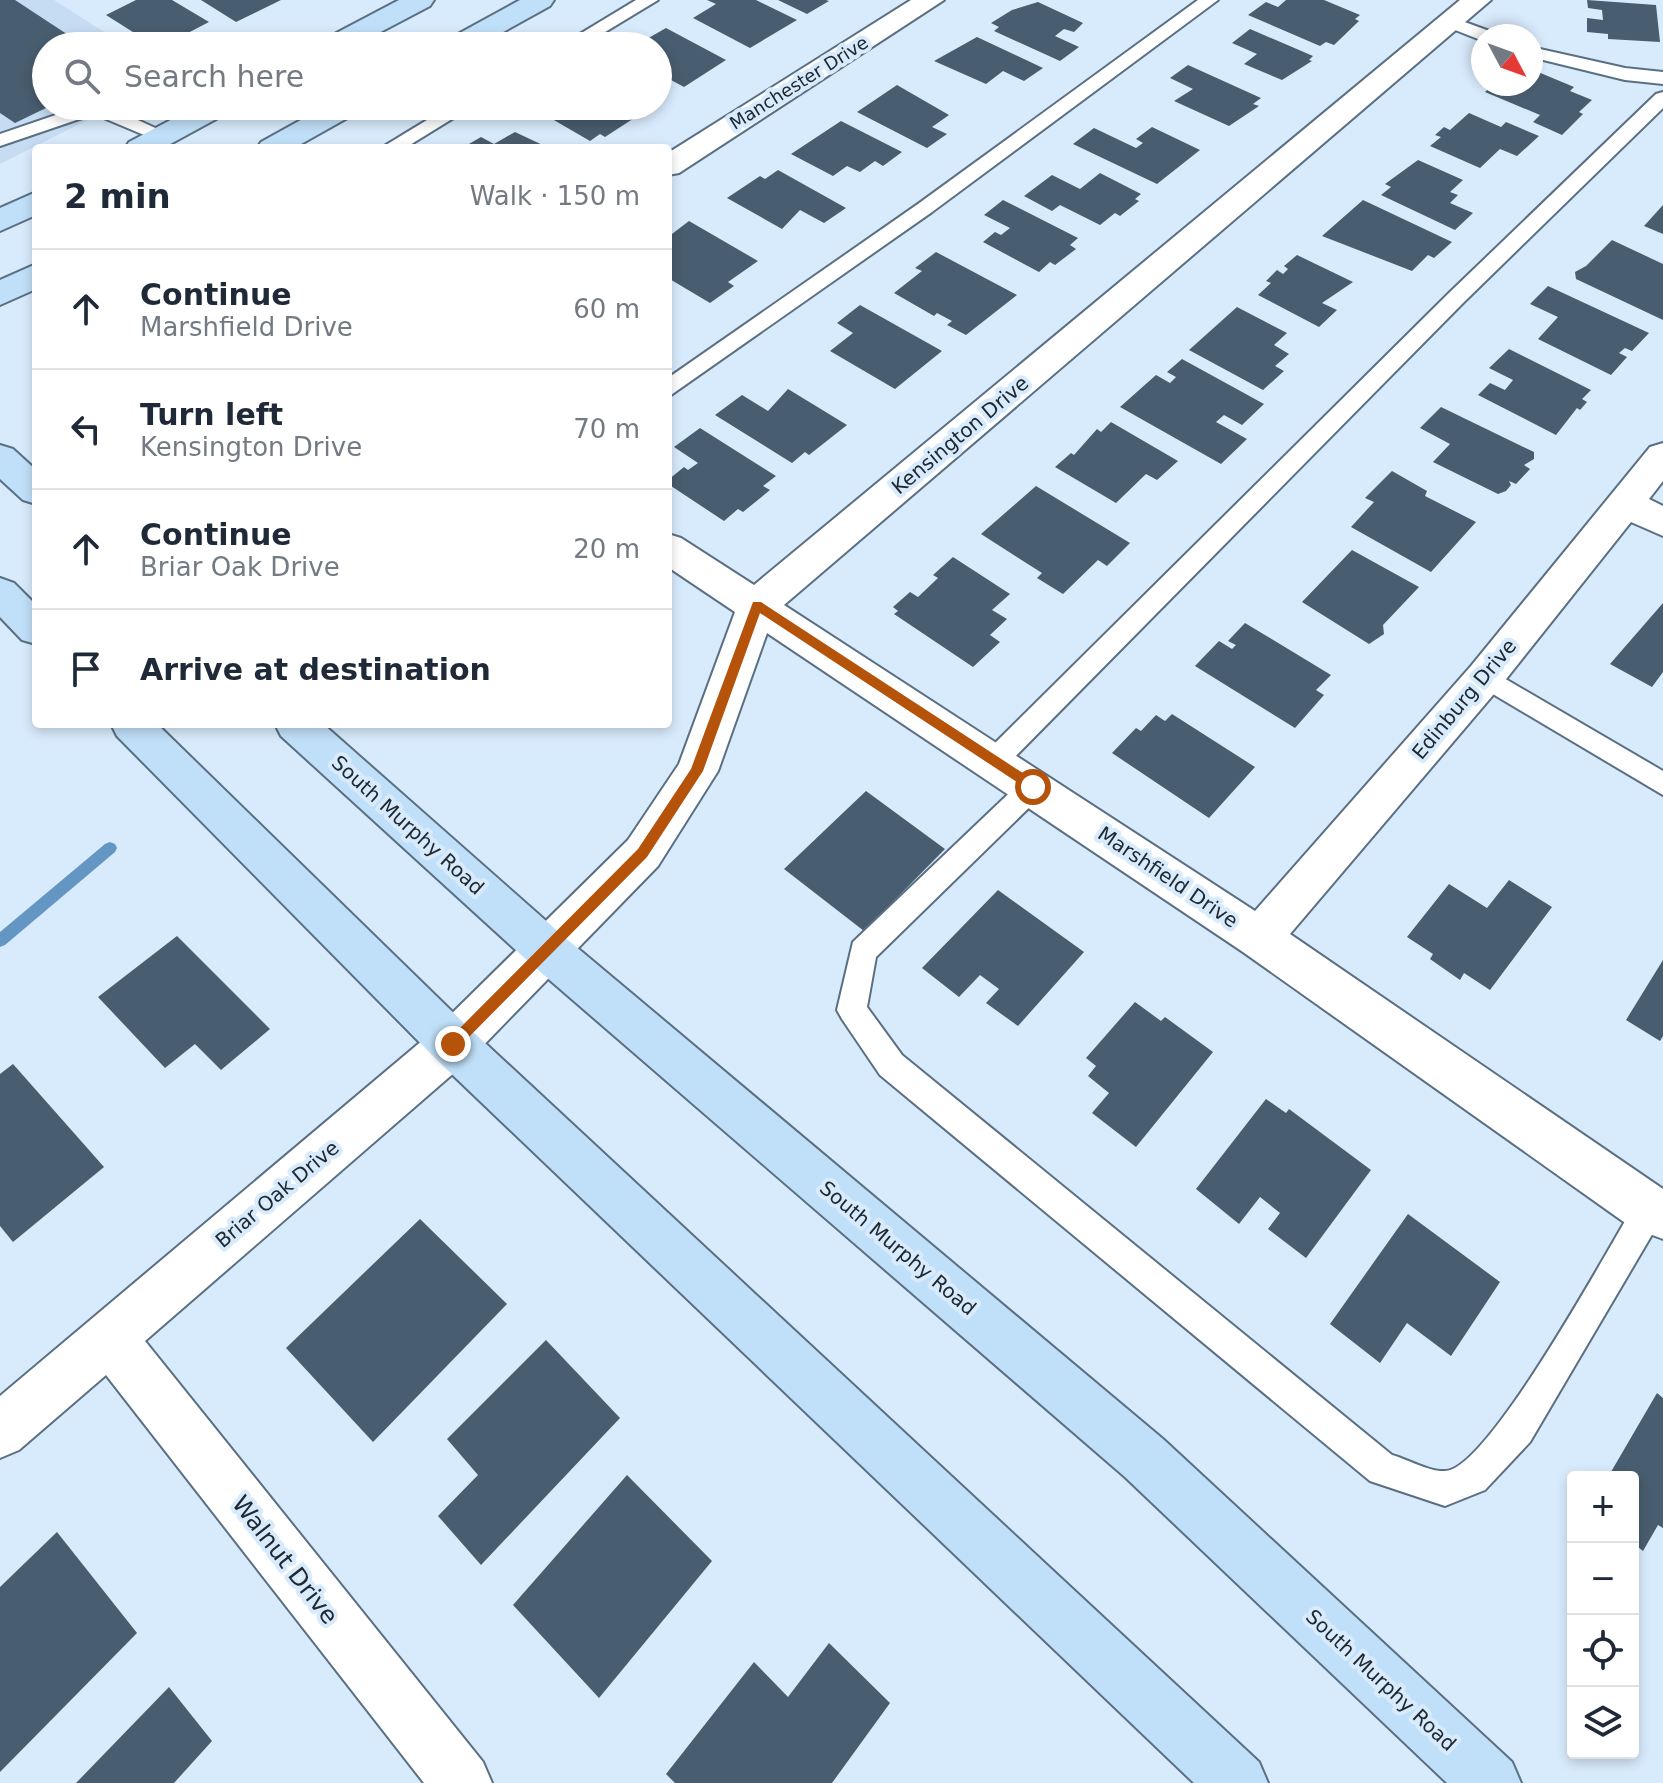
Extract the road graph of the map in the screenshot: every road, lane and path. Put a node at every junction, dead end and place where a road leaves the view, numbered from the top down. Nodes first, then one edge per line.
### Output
1 (420, 0) edge
2 (540, 0) edge
3 (649, 0) edge
4 (930, 0) edge
5 (1209, 0) edge
6 (1464, 11) edge
7 (359, 32) edge
8 (482, 32) edge
9 (593, 32) edge
10 (1543, 55) edge
11 (1663, 78) edge
12 (1663, 98) edge
13 (59, 120) edge
14 (115, 120) edge
15 (193, 120) edge
16 (323, 120) edge
17 (440, 120) edge
18 (0, 140) edge
19 (152, 142) edge
20 (279, 144) edge
21 (398, 144) edge
22 (672, 163) edge
23 (32, 204) edge
24 (0, 221) edge
25 (32, 277) edge
26 (0, 294) edge
27 (672, 386) edge
28 (1663, 456) edge
29 (0, 458) edge
30 (32, 487) edge
31 (1624, 502) junction
32 (1663, 522) edge
33 (672, 551) edge
34 (0, 593) edge
35 (757, 605) junction
36 (32, 625) edge
37 (1485, 677) junction
38 (135, 728) edge
39 (299, 728) edge
40 (994, 761) junction
41 (1663, 784) edge
42 (1033, 787) junction
43 (1259, 938) junction
44 (546, 949) junction
45 (453, 1044) junction
46 (1656, 1212) edge
47 (108, 1336) junction
48 (0, 1431) edge
49 (462, 1783) edge
50 (1238, 1783) edge
51 (1491, 1783) edge

1 - 7 main road
2 - 8 main road
3 - 9 lane
4 - 22 street, Manchester Drive
5 - 27 lane
6 - 35 street, Kensington Drive
10 - 11 lane
12 - 40 lane
13 - 18 lane
14 - 19 lane
15 - 19 main road
16 - 20 main road
17 - 21 lane
23 - 24 main road
25 - 26 main road
28 - 31 street, Edinburg Drive
29 - 30 main road
31 - 32 street
31 - 37 street, Edinburg Drive
33 - 35 street, Marshfield Drive
34 - 36 main road
35 - 40 street, Marshfield Drive
35 - 44 street
37 - 41 lane
37 - 43 street, Edinburg Drive
38 - 45 main road
39 - 44 main road, South Murphy Road
40 - 42 street, Marshfield Drive
42 - 43 street, Marshfield Drive
42 - 46 lane
43 - 46 street, Marshfield Drive
44 - 45 street, Briar Oak Drive
44 - 51 main road, South Murphy Road
45 - 47 street, Briar Oak Drive
45 - 50 main road
47 - 48 street, Briar Oak Drive
47 - 49 street, Walnut Drive

